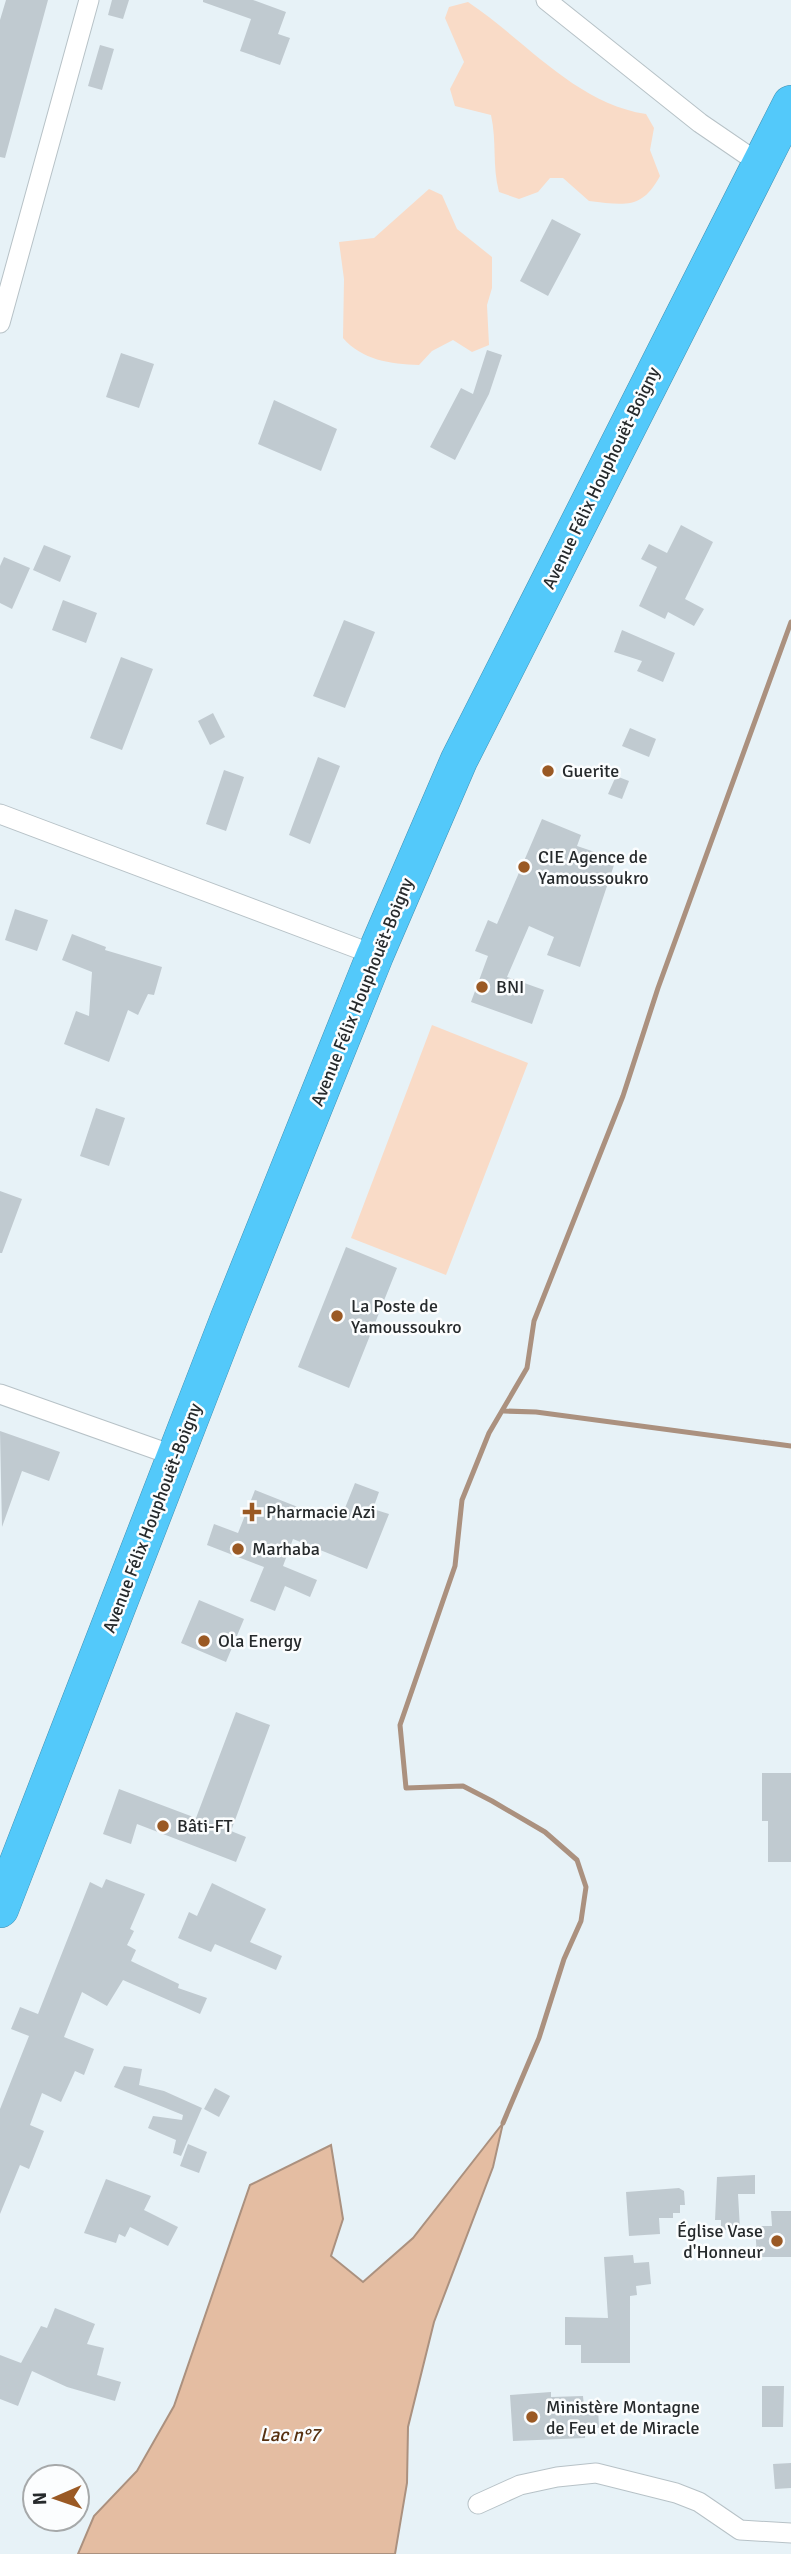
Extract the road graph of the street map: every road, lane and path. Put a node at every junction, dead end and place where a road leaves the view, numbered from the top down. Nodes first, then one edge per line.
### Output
1 (89, 0) edge
2 (546, 0) edge
3 (791, 104) edge
4 (760, 164) junction
5 (0, 323) edge
6 (0, 814) edge
7 (375, 955) junction
8 (0, 1394) edge
9 (175, 1456) junction
10 (0, 1909) edge
11 (478, 2504) dead end
12 (791, 2533) edge

1 - 5 street
2 - 4 street
3 - 4 highway, Avenue Félix Houphouët-Boigny
4 - 7 highway, Avenue Félix Houphouët-Boigny
6 - 7 street
7 - 9 highway, Avenue Félix Houphouët-Boigny
8 - 9 street
9 - 10 highway, Avenue Félix Houphouët-Boigny
11 - 12 street

